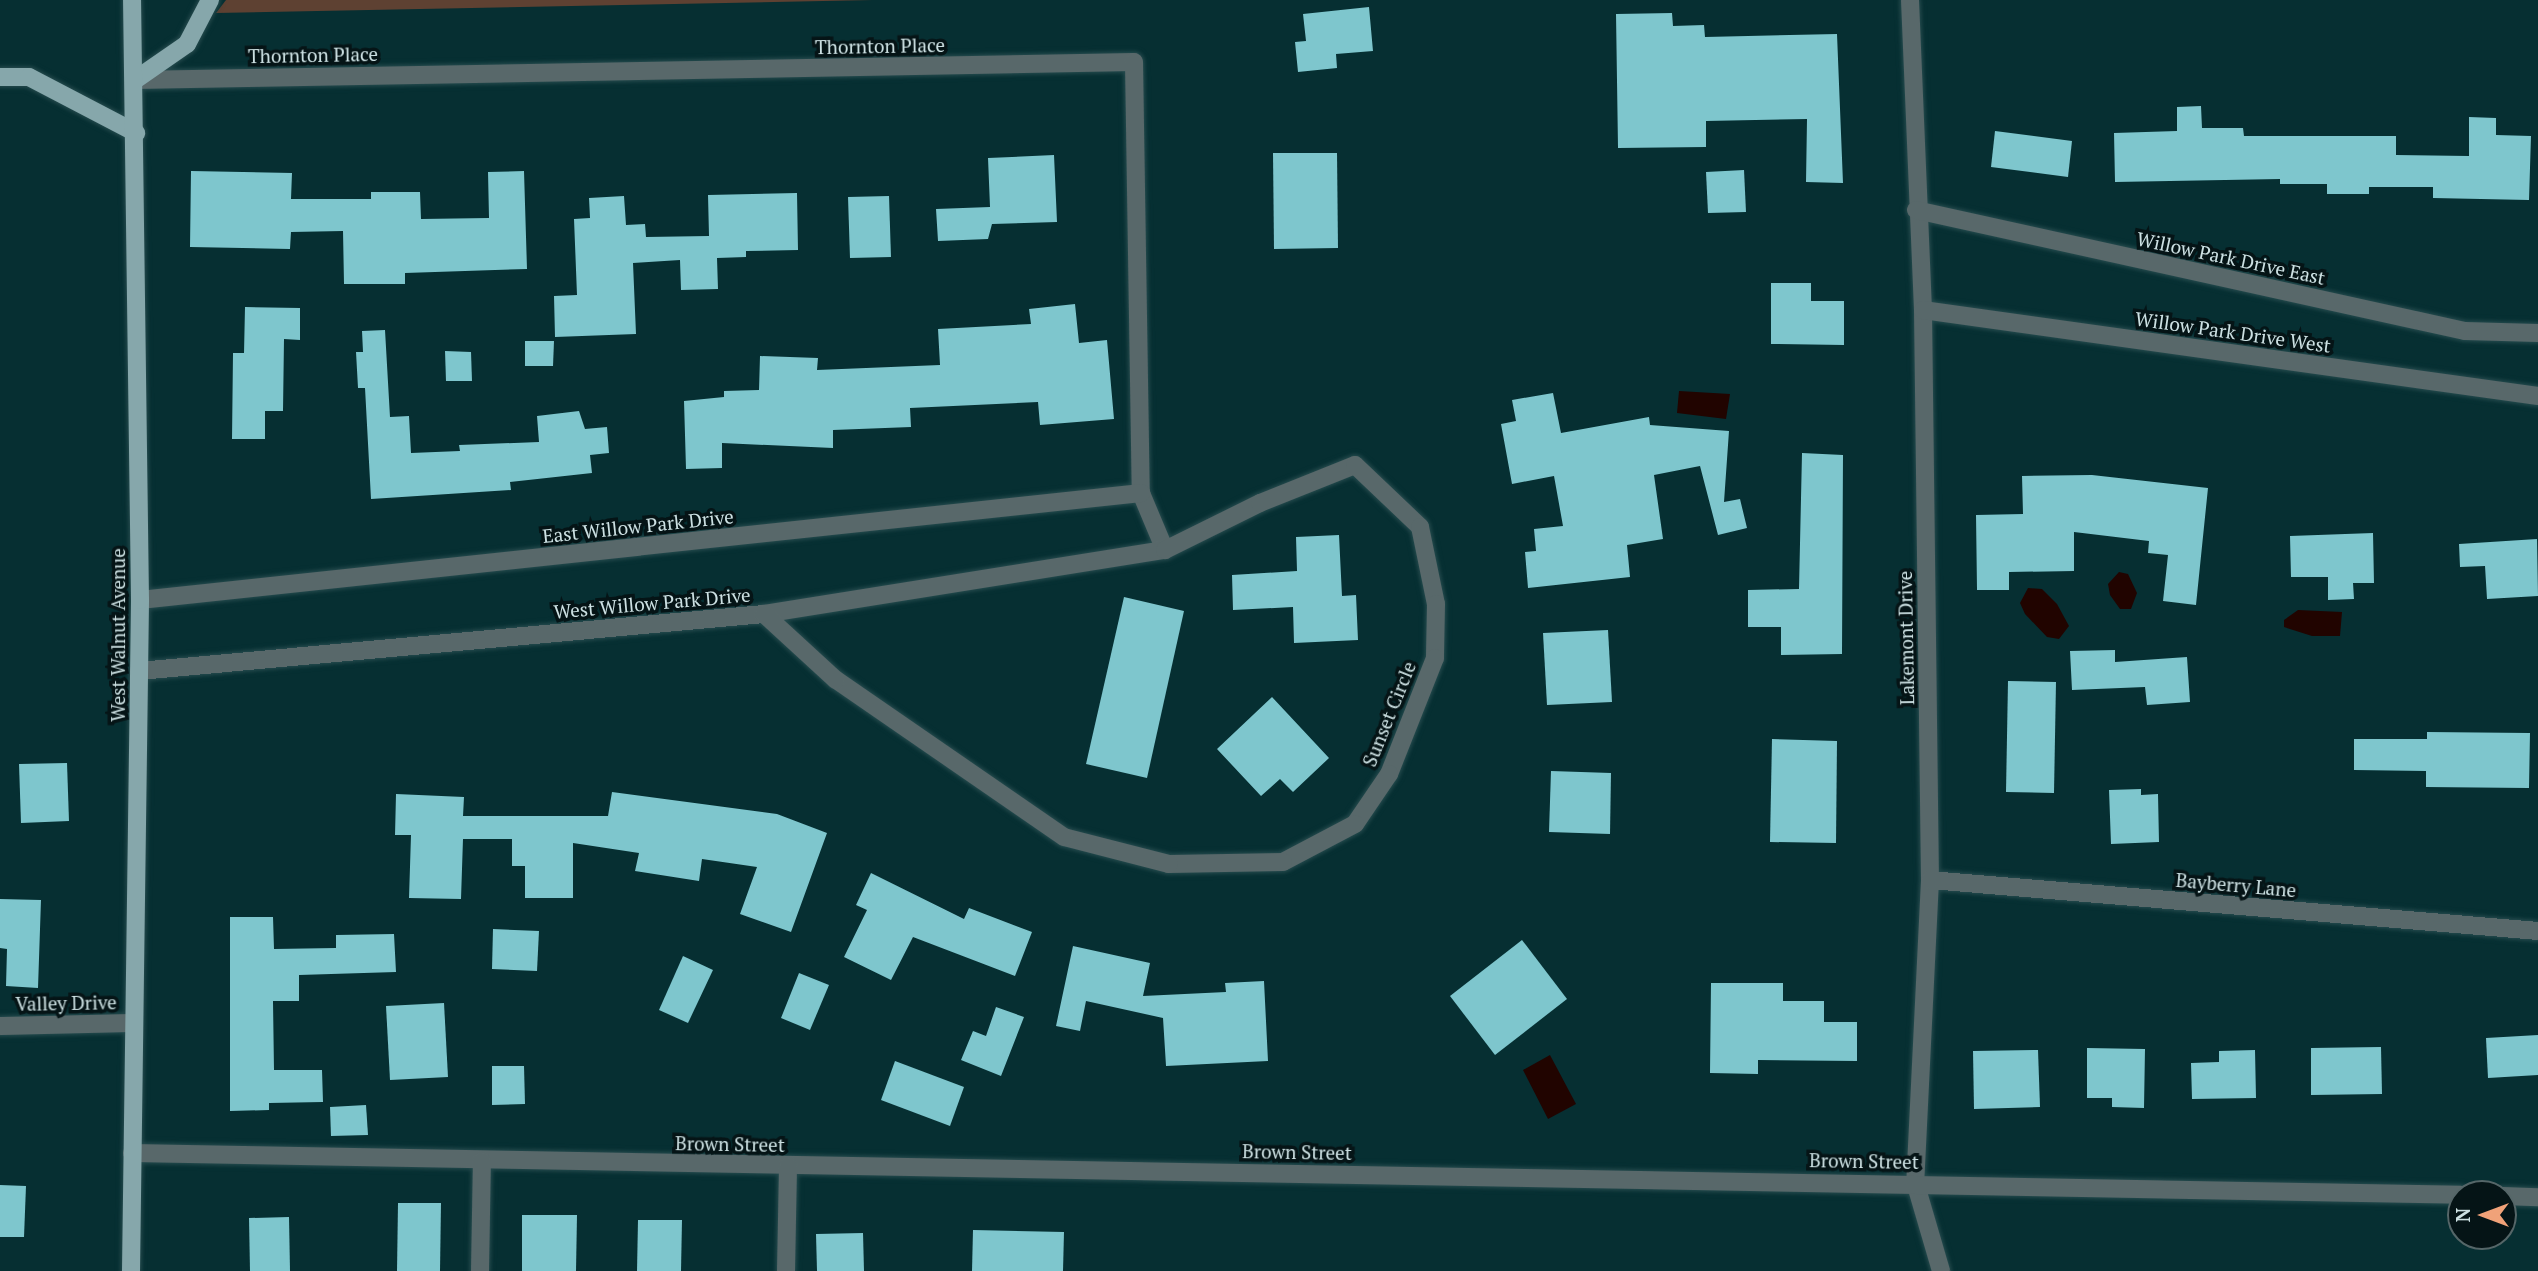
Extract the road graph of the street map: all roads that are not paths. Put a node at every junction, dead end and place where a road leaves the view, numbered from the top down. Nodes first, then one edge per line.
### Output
1 (132, 0) edge
2 (210, 0) edge
3 (1910, 0) edge
4 (0, 77) edge
5 (135, 80) junction
6 (136, 133) junction
7 (1916, 210) junction
8 (1923, 310) junction
9 (2538, 333) edge
10 (2538, 396) edge
11 (1141, 493) junction
12 (1165, 550) junction
13 (140, 600) junction
14 (764, 614) junction
15 (139, 671) junction
16 (1930, 880) junction
17 (2538, 931) edge
18 (133, 1023) junction
19 (0, 1026) edge
20 (132, 1153) junction
21 (482, 1161) junction
22 (788, 1166) junction
23 (1915, 1182) junction
24 (2447, 1195) edge
25 (2517, 1196) edge
26 (2538, 1197) edge
27 (131, 1271) edge
28 (480, 1271) edge
29 (786, 1271) edge
30 (1941, 1271) edge

1 - 5 main road, West Walnut Avenue
2 - 5 main road
3 - 7 street, Lakemont Drive
4 - 6 main road
5 - 6 main road, West Walnut Avenue
5 - 11 street, Thornton Place
6 - 13 main road, West Walnut Avenue
7 - 8 street, Lakemont Drive
7 - 9 street, Willow Park Drive East
8 - 10 street, Willow Park Drive West
8 - 16 street, Lakemont Drive
11 - 12 street, Thornton Place
11 - 13 street, East Willow Park Drive
12 - 14 street, West Willow Park Drive
12 - 14 street, Sunset Circle
13 - 15 main road, West Walnut Avenue
14 - 15 street, West Willow Park Drive
15 - 18 main road, West Walnut Avenue
16 - 17 street, Bayberry Lane
16 - 23 street, Lakemont Drive
18 - 19 street, Valley Drive
18 - 20 main road, West Walnut Avenue
20 - 21 street, Brown Street
20 - 27 main road, West Walnut Avenue
21 - 22 street, Brown Street
21 - 28 street
22 - 23 street, Brown Street
22 - 29 street
23 - 24 street, Brown Street
23 - 30 street, Lakemont Drive
25 - 26 street

